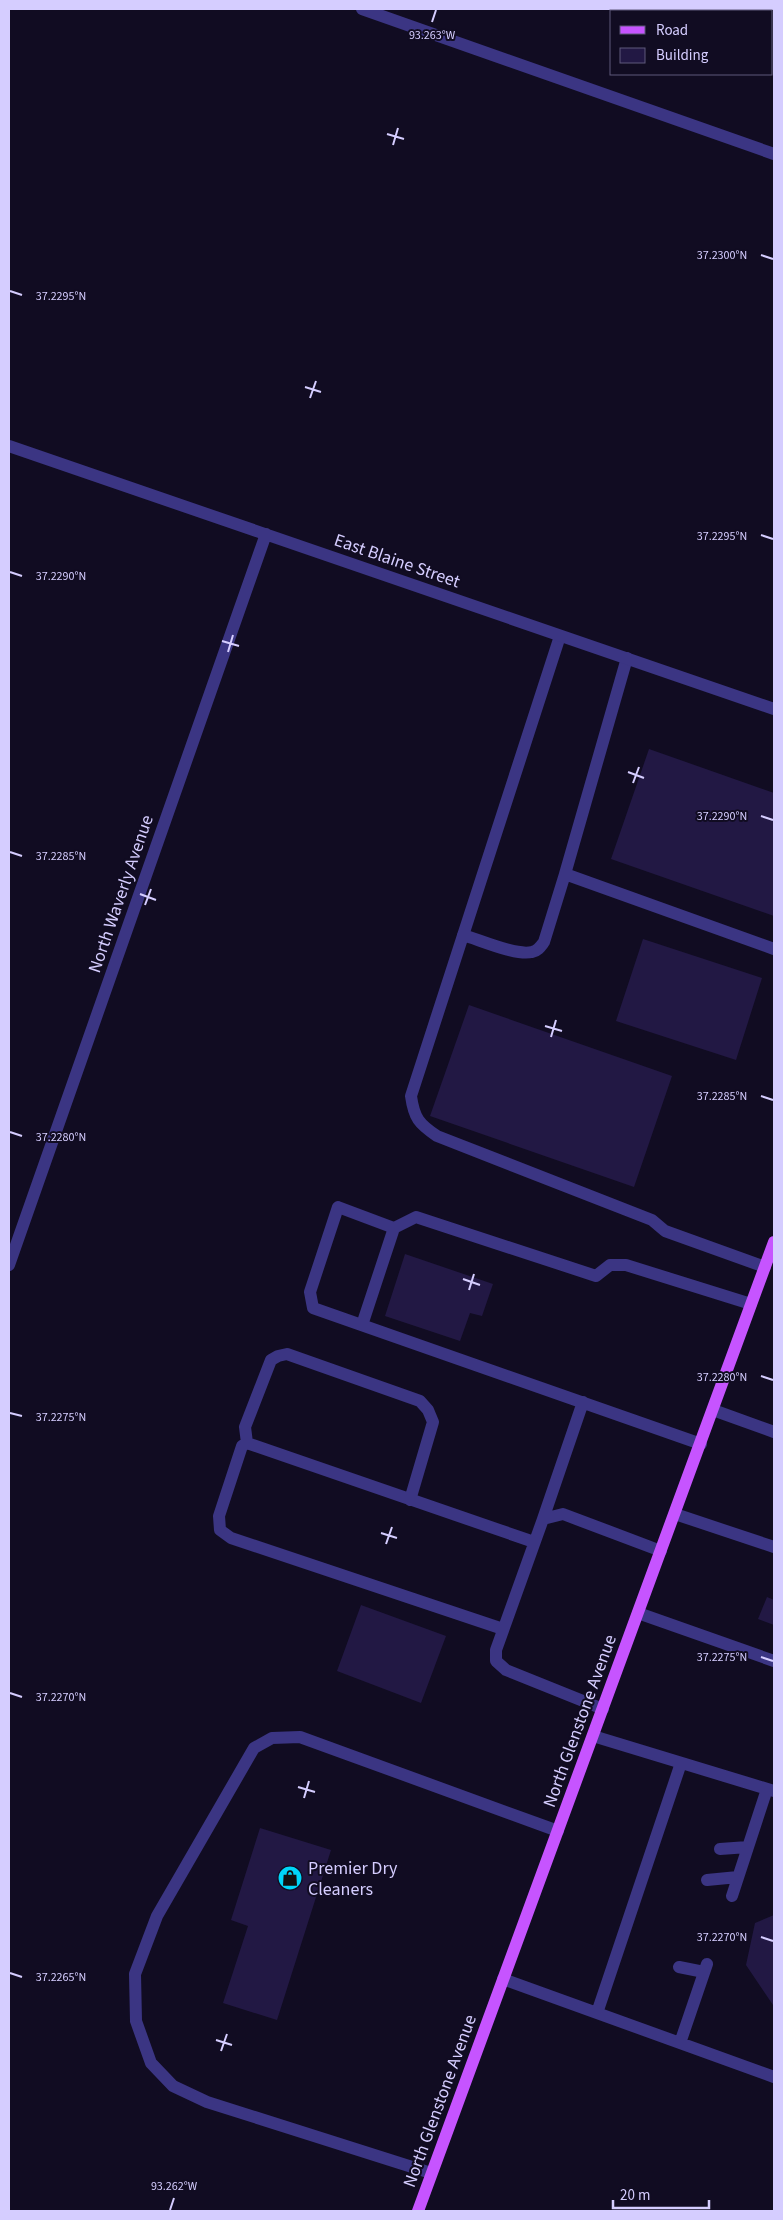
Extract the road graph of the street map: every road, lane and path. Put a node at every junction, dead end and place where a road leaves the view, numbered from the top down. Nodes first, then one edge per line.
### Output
1 (362, 9) edge
2 (774, 154) edge
3 (9, 446) edge
4 (266, 534) junction
5 (560, 636) junction
6 (627, 658) junction
7 (774, 709) edge
8 (565, 874) junction
9 (463, 935) junction
10 (774, 949) edge
11 (394, 1228) junction
12 (774, 1242) edge
13 (9, 1265) edge
14 (765, 1267) junction
15 (751, 1304) junction
16 (362, 1325) junction
17 (583, 1402) junction
18 (713, 1410) junction
19 (774, 1432) edge
20 (247, 1443) junction
21 (700, 1444) junction
22 (410, 1500) junction
23 (675, 1514) junction
24 (543, 1519) junction
25 (534, 1542) junction
26 (774, 1547) edge
27 (661, 1551) junction
28 (638, 1613) junction
29 (503, 1630) junction
30 (774, 1661) edge
31 (603, 1709) junction
32 (593, 1736) junction
33 (681, 1763) junction
34 (770, 1790) edge
35 (558, 1831) junction
36 (720, 1848) dead end
37 (748, 1848) junction
38 (738, 1877) junction
39 (707, 1880) dead end
40 (732, 1896) dead end
41 (678, 1967) dead end
42 (503, 1979) junction
43 (597, 2013) junction
44 (680, 2043) junction
45 (774, 2077) edge
46 (432, 2173) junction
47 (418, 2211) edge

1 - 2 street
3 - 4 street, East Blaine Street
4 - 5 street, East Blaine Street
4 - 13 street, North Waverly Avenue
5 - 6 street, East Blaine Street
5 - 9 street
6 - 7 street, East Blaine Street
6 - 8 street
8 - 9 street
8 - 10 street
9 - 14 street
11 - 15 street
11 - 16 street
11 - 16 street
12 - 14 main road, North Glenstone Avenue
14 - 15 main road, North Glenstone Avenue
15 - 18 main road, North Glenstone Avenue
16 - 17 street
17 - 21 street
17 - 24 street
18 - 19 street
18 - 21 main road, North Glenstone Avenue
20 - 22 street
20 - 22 street
20 - 29 street
21 - 23 main road, North Glenstone Avenue
22 - 25 street
23 - 26 street
23 - 27 main road, North Glenstone Avenue
24 - 25 street
24 - 27 street
25 - 29 street
27 - 28 main road, North Glenstone Avenue
28 - 30 street
28 - 31 main road, North Glenstone Avenue
29 - 31 street
31 - 32 main road, North Glenstone Avenue
32 - 33 street
32 - 35 main road, North Glenstone Avenue
33 - 34 street
33 - 43 street
34 - 37 street
35 - 42 main road, North Glenstone Avenue
35 - 46 street
36 - 37 street
37 - 38 street
38 - 39 street
38 - 40 street
41 - 44 street
42 - 43 street
42 - 46 main road, North Glenstone Avenue
43 - 44 street
44 - 45 street
46 - 47 main road, North Glenstone Avenue

